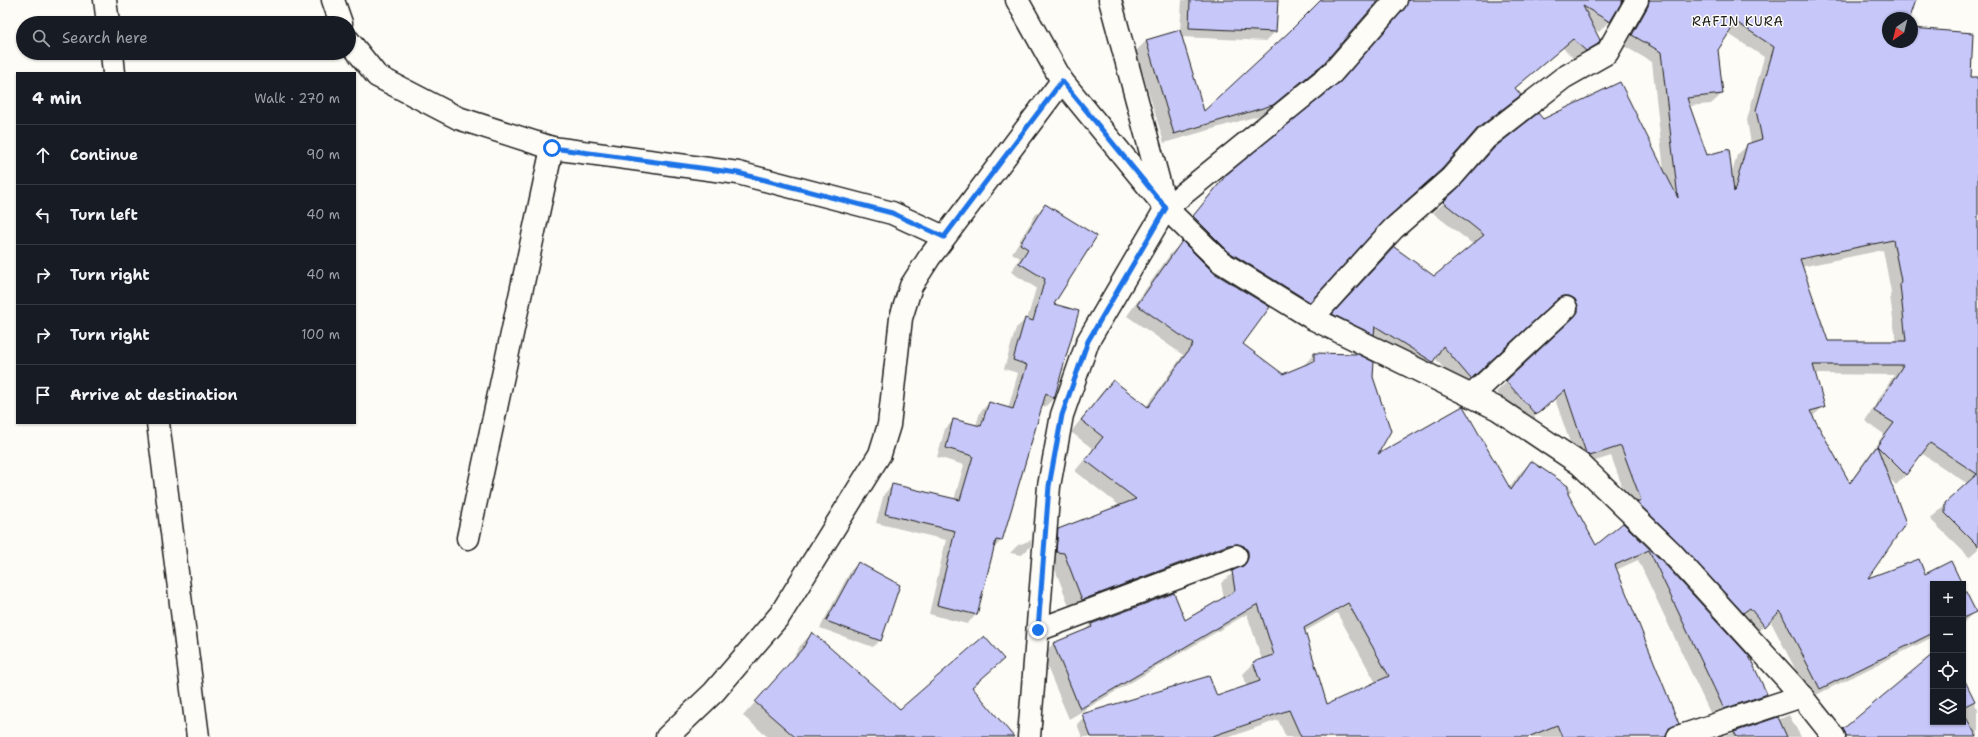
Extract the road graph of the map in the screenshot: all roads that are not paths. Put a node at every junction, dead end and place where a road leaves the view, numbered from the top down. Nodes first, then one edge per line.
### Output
1 (105, 0) edge
2 (333, 0) edge
3 (1017, 0) edge
4 (1110, 0) edge
5 (1396, 0) edge
6 (1637, 0) edge
7 (107, 16) edge
8 (339, 16) edge
9 (356, 50) edge
10 (113, 60) edge
11 (114, 72) edge
12 (1062, 81) junction
13 (552, 148) junction
14 (1166, 208) junction
15 (944, 237) junction
16 (1566, 308) dead end
17 (1312, 318) junction
18 (1471, 396) junction
19 (158, 424) edge
20 (468, 538) dead end
21 (1236, 556) dead end
22 (1038, 630) junction
23 (1802, 696) junction
24 (198, 737) edge
25 (667, 737) edge
26 (1030, 737) edge
27 (1678, 737) edge
28 (1834, 737) edge

1 - 7 street
2 - 8 street
3 - 12 street
4 - 14 street
5 - 14 street
6 - 17 street
9 - 13 street
10 - 11 street
12 - 14 street
12 - 15 street
13 - 15 street
13 - 20 street
14 - 17 street
14 - 22 street
15 - 25 street
16 - 18 street
17 - 18 street
18 - 23 street
19 - 24 street
21 - 22 street
22 - 26 street
23 - 27 street
23 - 28 street

